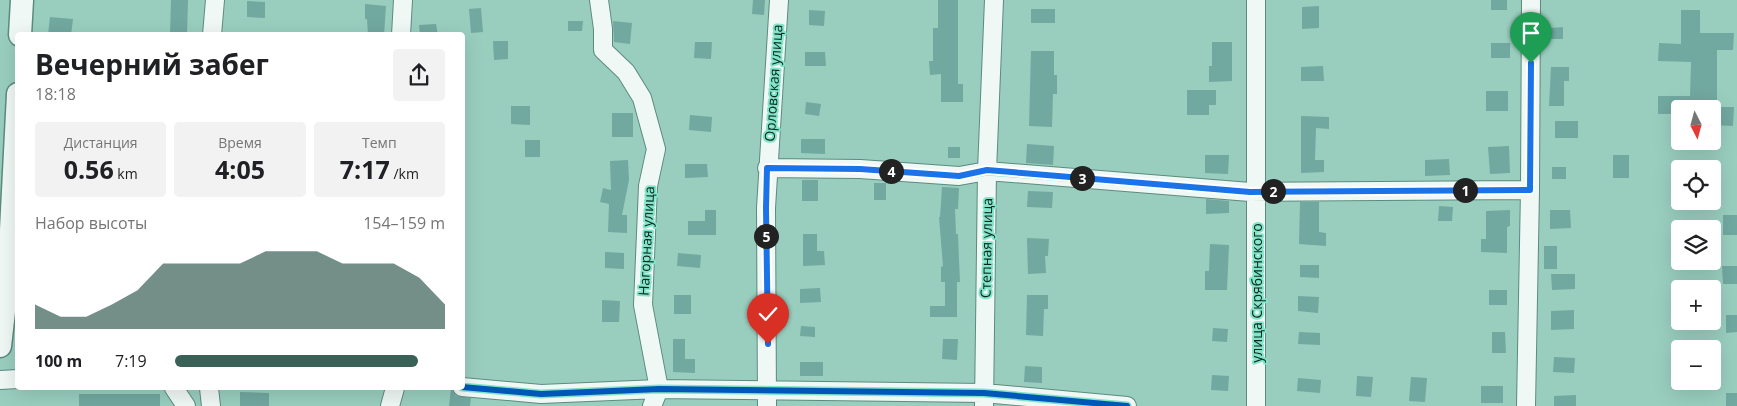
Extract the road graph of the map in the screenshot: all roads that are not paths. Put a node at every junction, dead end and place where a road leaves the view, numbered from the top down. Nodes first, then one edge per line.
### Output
1 (22, 0) edge
2 (215, 0) edge
3 (403, 0) edge
4 (599, 0) edge
5 (779, 0) edge
6 (994, 0) edge
7 (1256, 0) edge
8 (1531, 0) edge
9 (20, 32) edge
10 (212, 32) edge
11 (401, 32) edge
12 (15, 152) edge
13 (767, 168) junction
14 (987, 170) junction
15 (1530, 190) junction
16 (1256, 191) junction
17 (0, 346) edge
18 (15, 379) edge
19 (0, 380) edge
20 (465, 387) edge
21 (659, 389) junction
22 (175, 390) edge
23 (209, 390) edge
24 (395, 390) edge
25 (767, 399) edge
26 (984, 400) edge
27 (186, 406) edge
28 (211, 406) edge
29 (390, 406) edge
30 (652, 406) edge
31 (1127, 406) edge
32 (1256, 406) edge
33 (1526, 406) edge

1 - 9 main road
2 - 10 street
3 - 11 street
4 - 21 street, Нагорная улица
5 - 13 street, Орловская улица
6 - 14 street, Степная улица
7 - 16 street, улица Скрябинского
8 - 15 street
12 - 17 main road
13 - 14 street
13 - 25 street, Орловская улица
14 - 16 street
14 - 26 street, Степная улица
15 - 16 street
15 - 33 street
16 - 32 street, улица Скрябинского
18 - 19 street
20 - 21 street
21 - 25 street
21 - 30 street
22 - 27 street
23 - 28 street
24 - 29 street
25 - 26 street
26 - 31 street

